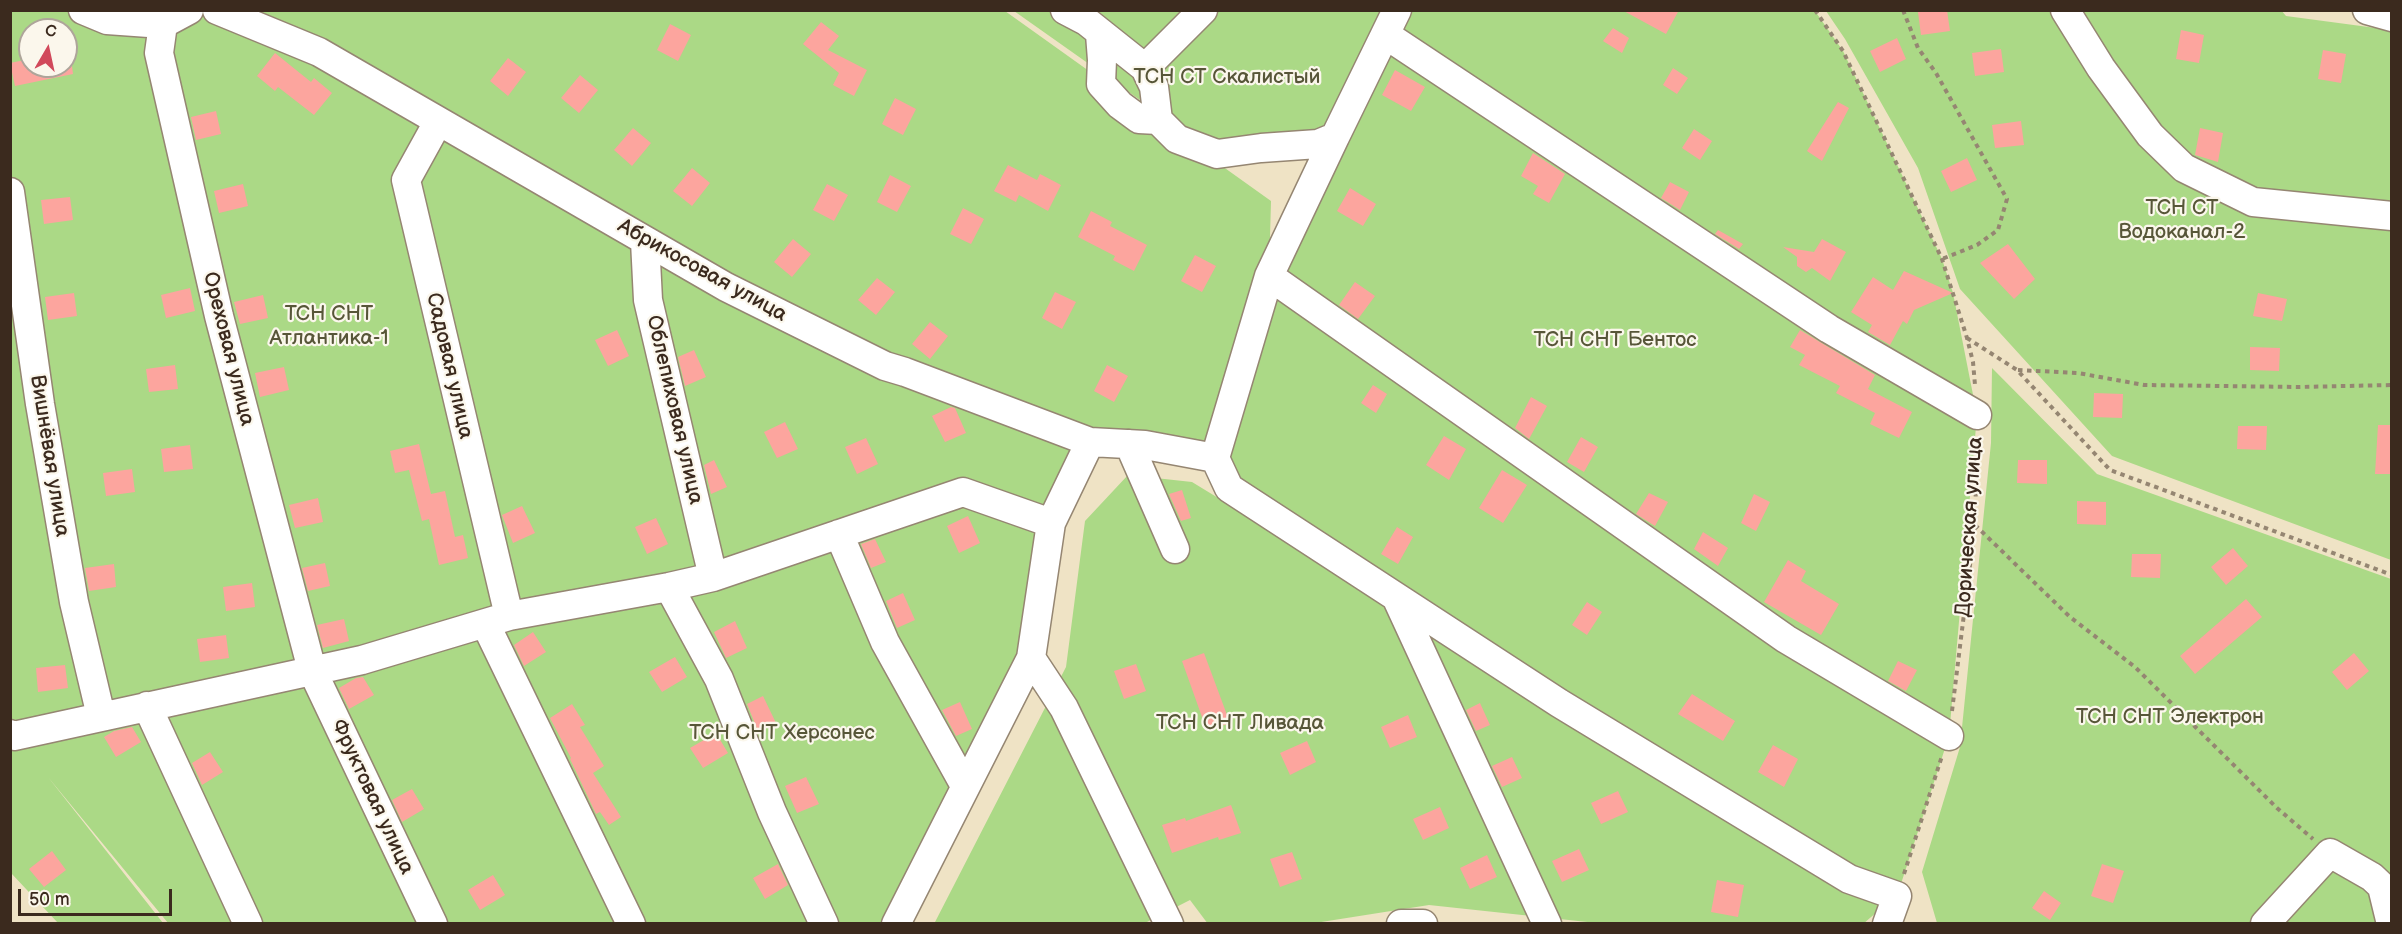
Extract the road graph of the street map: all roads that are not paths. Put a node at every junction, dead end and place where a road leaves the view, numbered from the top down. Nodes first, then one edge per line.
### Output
1 (83, 10) edge
2 (189, 10) edge
3 (217, 10) edge
4 (1065, 10) edge
5 (1203, 10) edge
6 (2065, 10) edge
7 (2367, 10) edge
8 (2391, 17) edge
9 (1391, 23) edge
10 (162, 24) junction
11 (1100, 34) junction
12 (1145, 68) junction
13 (1158, 120) junction
14 (438, 122) junction
15 (1335, 137) junction
16 (10, 192) edge
17 (2391, 216) edge
18 (645, 241) junction
19 (1269, 276) junction
20 (1977, 415) road end
21 (1090, 442) junction
22 (1130, 444) junction
23 (1215, 458) junction
24 (1051, 523) junction
25 (839, 534) junction
26 (1175, 549) dead end
27 (713, 577) junction
28 (669, 587) junction
29 (1396, 597) junction
30 (497, 620) junction
31 (1031, 658) junction
32 (312, 670) junction
33 (147, 706) junction
34 (101, 716) junction
35 (10, 734) edge
36 (1949, 736) road end
37 (965, 786) junction
38 (2387, 891) edge
39 (248, 924) edge
40 (433, 924) edge
41 (631, 924) edge
42 (824, 924) edge
43 (896, 924) edge
44 (1169, 924) edge
45 (1401, 924) edge
46 (1423, 924) edge
47 (1547, 924) edge
48 (1887, 924) edge
49 (2265, 924) edge
50 (2391, 924) edge

1 - 10 lane
2 - 10 lane
3 - 14 lane, Абрикосовая улица
4 - 11 lane
5 - 12 lane
6 - 17 lane
7 - 8 lane
9 - 15 lane
9 - 20 lane
10 - 32 lane, Ореховая улица
11 - 12 lane
11 - 13 lane
12 - 13 lane
13 - 15 lane
14 - 18 lane, Абрикосовая улица
14 - 30 lane, Садовая улица
15 - 19 lane
16 - 34 lane, Вишнёвая улица
18 - 21 lane, Абрикосовая улица
18 - 27 lane, Облепиховая улица
19 - 23 lane
19 - 36 lane
21 - 22 lane, Абрикосовая улица
21 - 24 lane
22 - 23 lane, Абрикосовая улица
22 - 26 lane
23 - 29 lane
24 - 25 lane
24 - 31 lane
25 - 27 lane
25 - 37 lane
27 - 28 lane
28 - 30 lane
28 - 42 lane
29 - 47 lane
29 - 48 lane
30 - 32 lane
30 - 41 lane, Садовая улица
31 - 37 lane
31 - 44 lane
32 - 33 lane
32 - 40 lane, Фруктовая улица
33 - 34 lane
33 - 39 lane
34 - 35 lane
37 - 43 lane
38 - 49 lane
38 - 50 lane
45 - 46 lane

